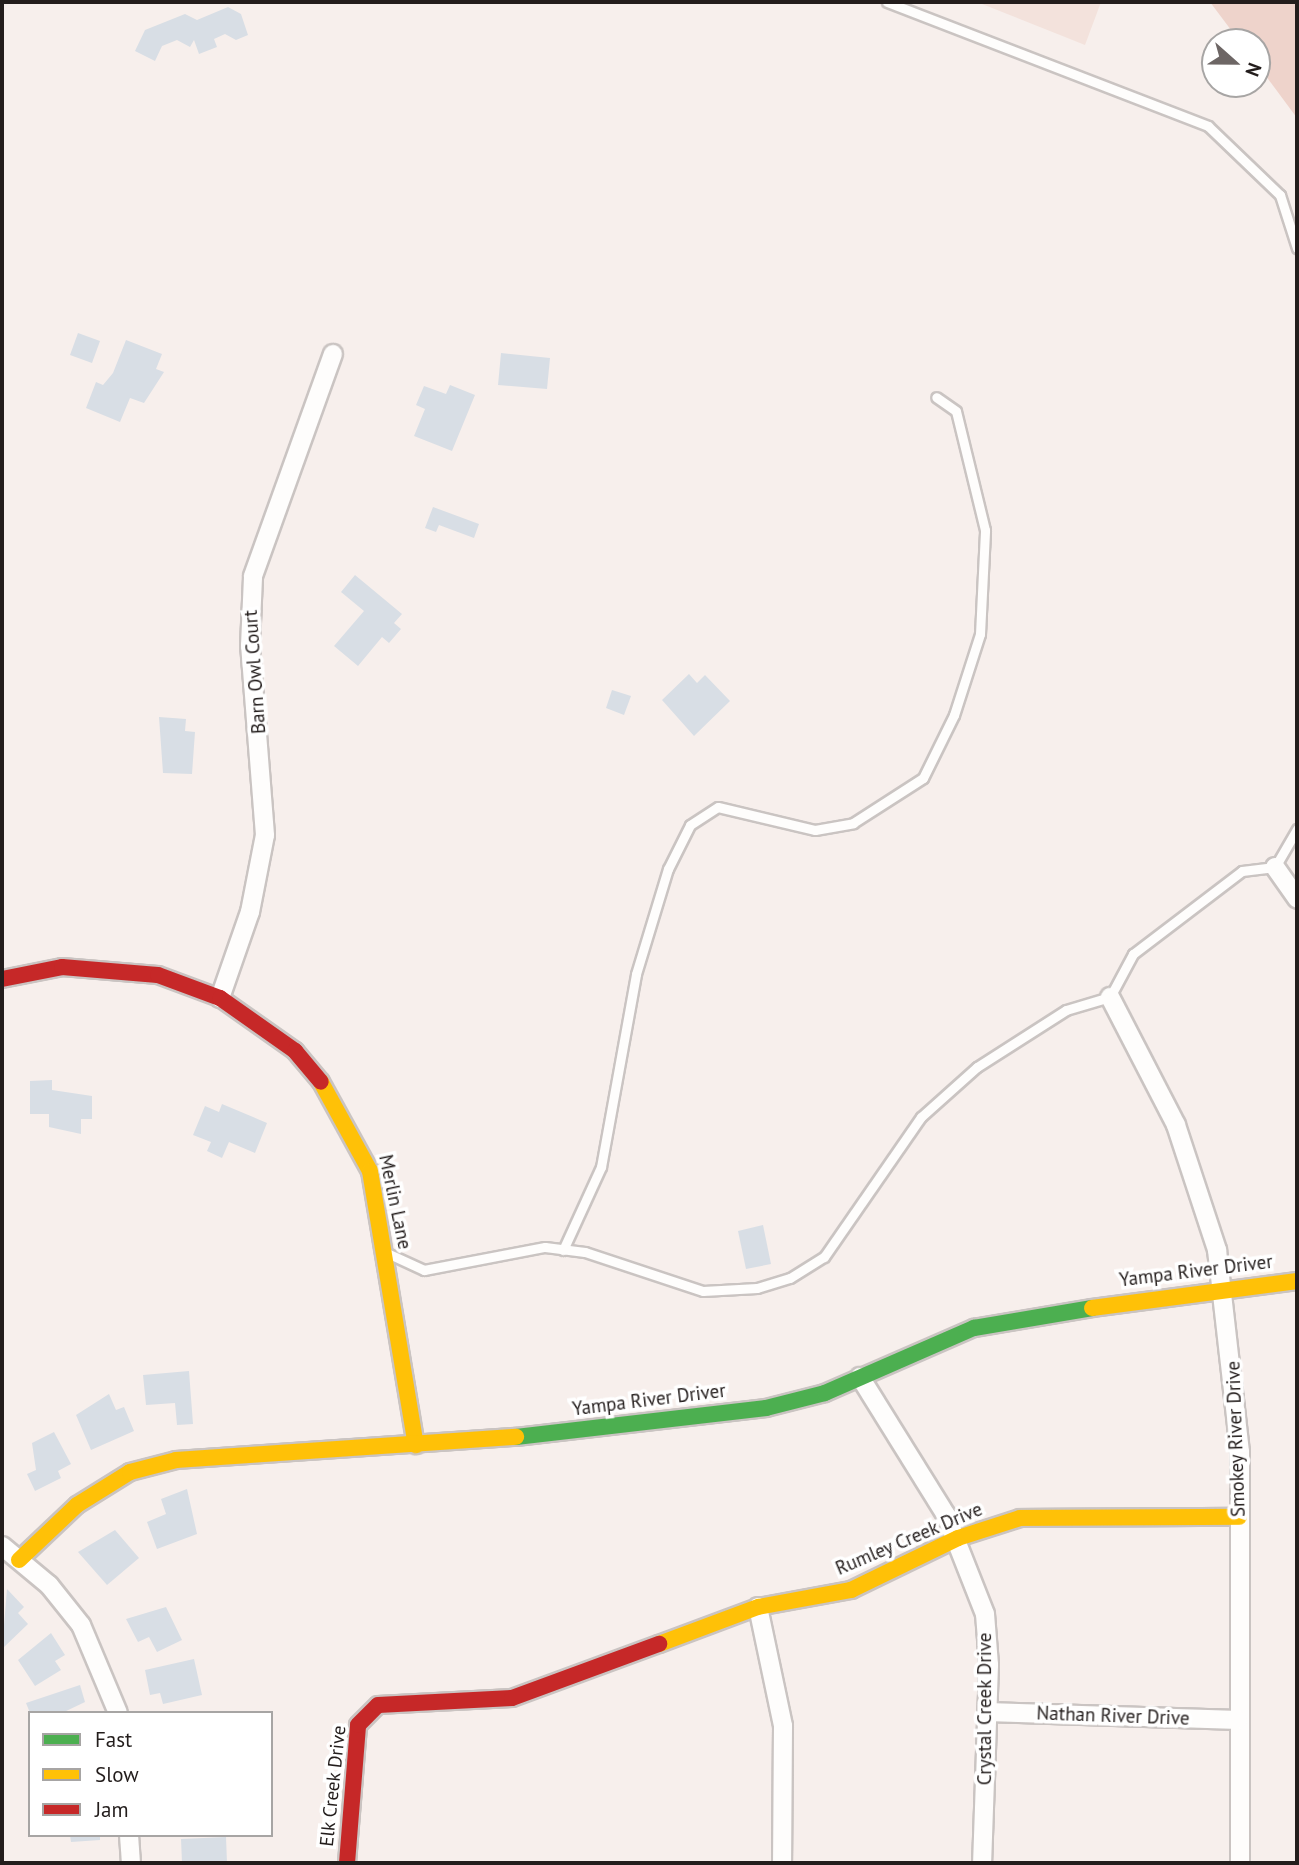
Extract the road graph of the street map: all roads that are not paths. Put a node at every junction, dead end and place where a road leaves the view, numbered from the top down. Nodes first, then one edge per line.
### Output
1 (887, 2) edge
2 (1297, 248) edge
3 (333, 354) dead end
4 (936, 397) dead end
5 (1297, 829) edge
6 (1275, 867) junction
7 (1297, 899) edge
8 (2, 979) edge
9 (1110, 997) junction
10 (220, 998) junction
11 (563, 1250) junction
12 (385, 1252) junction
13 (1297, 1281) edge
14 (1222, 1286) junction
15 (860, 1377) junction
16 (416, 1444) junction
17 (1239, 1517) junction
18 (958, 1538) junction
19 (2, 1546) edge
20 (19, 1560) junction
21 (758, 1607) junction
22 (117, 1711) edge
23 (988, 1712) junction
24 (364, 1713) joint
25 (1238, 1720) junction
26 (129, 1837) edge
27 (131, 1863) edge
28 (347, 1863) edge
29 (782, 1863) edge
30 (982, 1863) edge
31 (1240, 1863) edge

1 - 2 lane
3 - 10 street, Barn Owl Court
4 - 11 lane
5 - 6 lane
6 - 7 street
6 - 9 lane
8 - 10 street, Merlin Lane
9 - 11 lane
9 - 14 street, Smokey River Drive
10 - 12 street, Merlin Lane
11 - 12 lane
12 - 16 street, Merlin Lane
13 - 14 street, Yampa River Driver
14 - 15 street, Yampa River Driver
14 - 17 street, Smokey River Drive
15 - 16 street, Yampa River Driver
15 - 18 street, Crystal Creek Drive
16 - 20 street, Yampa River Driver
17 - 18 street, Rumley Creek Drive
17 - 25 street, Smokey River Drive
18 - 21 street, Rumley Creek Drive
18 - 23 street, Crystal Creek Drive
19 - 20 street
20 - 22 street
21 - 24 street, Rumley Creek Drive
21 - 29 street
23 - 25 street, Nathan River Drive
23 - 30 street, Crystal Creek Drive
24 - 28 street, Elk Creek Drive
25 - 31 street, Smokey River Drive
26 - 27 street

